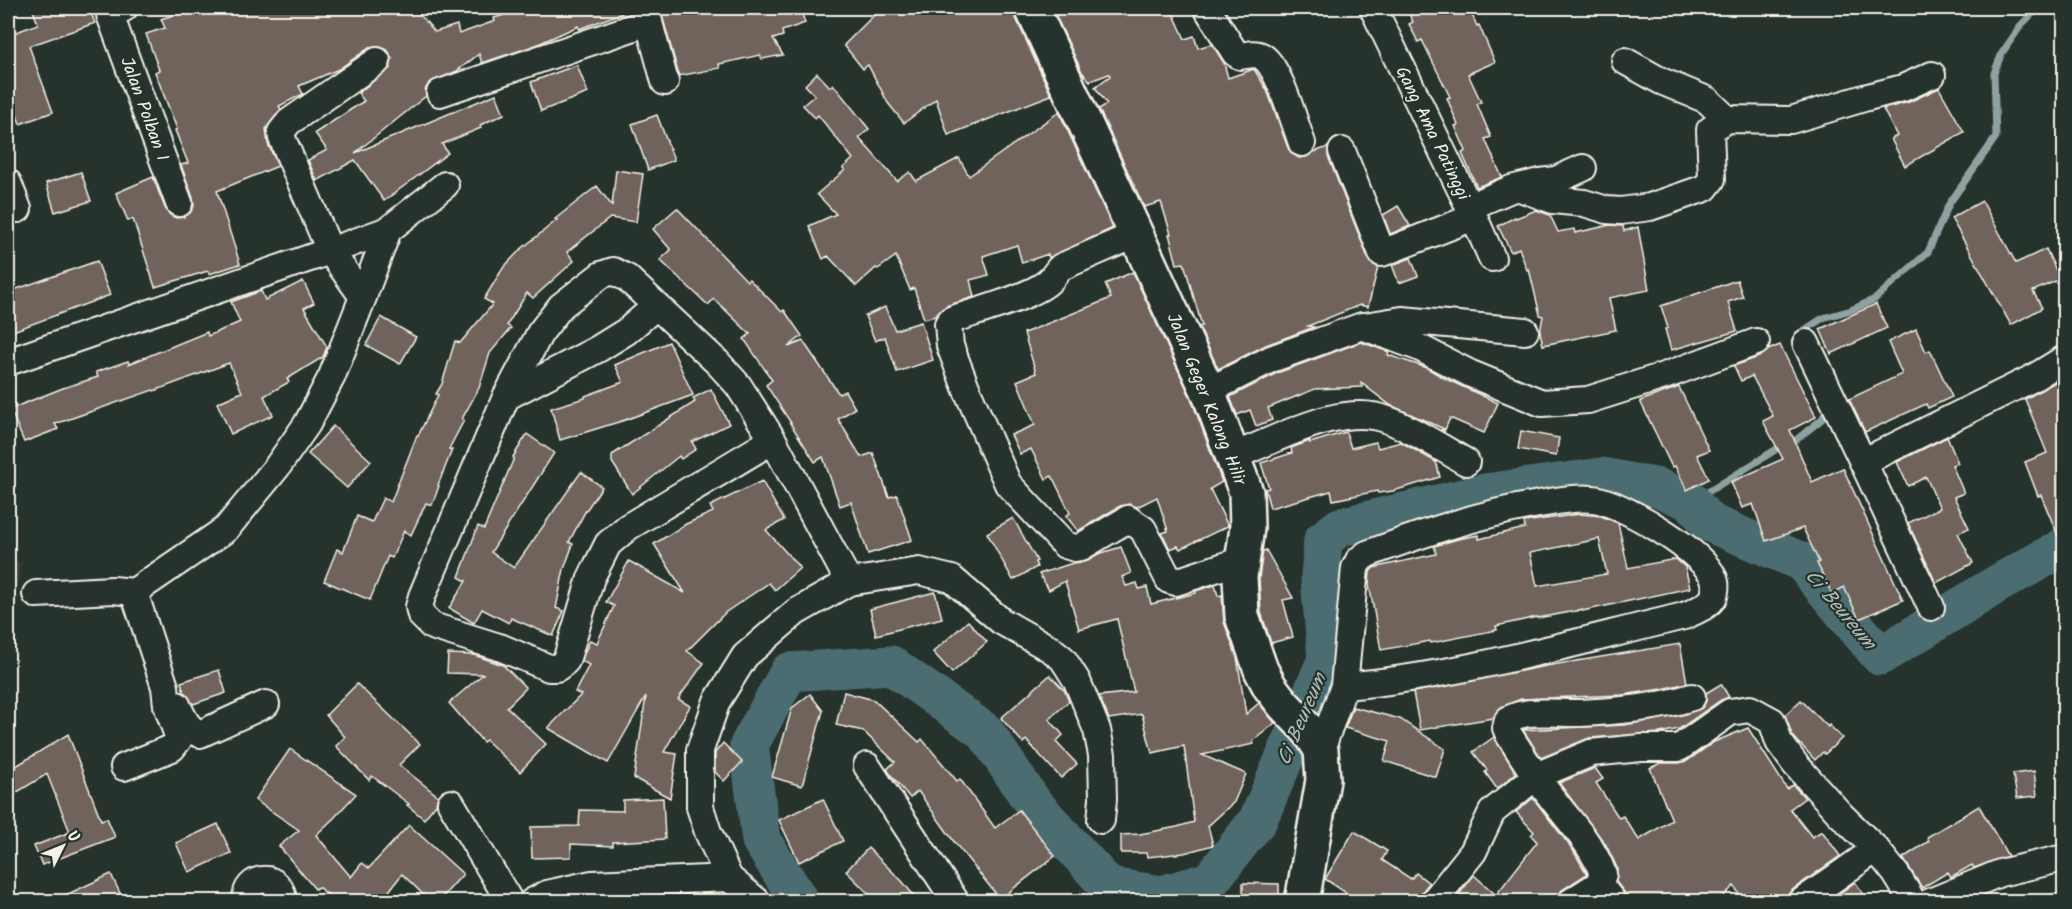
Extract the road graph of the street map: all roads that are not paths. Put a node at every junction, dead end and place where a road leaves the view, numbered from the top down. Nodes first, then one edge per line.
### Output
1 (1032, 8) edge
2 (1207, 8) edge
3 (1373, 8) edge
4 (114, 10) edge
5 (647, 15) edge
6 (377, 61) dead end
7 (1625, 61) dead end
8 (1932, 75) dead end
9 (665, 82) dead end
10 (440, 93) dead end
11 (1727, 119) junction
12 (1302, 143) dead end
13 (1342, 151) dead end
14 (1583, 168) dead end
15 (8, 183) edge
16 (445, 185) dead end
17 (1520, 188) junction
18 (179, 203) dead end
19 (18, 209) dead end
20 (1471, 212) junction
21 (388, 230) junction
22 (1137, 234) junction
23 (330, 251) junction
24 (1492, 258) dead end
25 (363, 297) junction
26 (656, 306) junction
27 (1362, 326) junction
28 (1525, 331) dead end
29 (1756, 342) dead end
30 (1806, 343) dead end
31 (2064, 359) edge
32 (8, 362) edge
33 (1208, 391) junction
34 (506, 397) junction
35 (773, 440) junction
36 (1233, 456) junction
37 (1467, 462) dead end
38 (1863, 462) junction
39 (1242, 560) junction
40 (849, 582) junction
41 (134, 592) junction
42 (36, 594) dead end
43 (1931, 607) dead end
44 (165, 687) junction
45 (1344, 687) junction
46 (1692, 697) dead end
47 (266, 704) dead end
48 (1315, 740) junction
49 (867, 766) dead end
50 (124, 767) dead end
51 (1536, 776) junction
52 (451, 803) dead end
53 (1101, 820) dead end
54 (1876, 849) junction
55 (2064, 858) edge
56 (729, 878) junction
57 (1606, 893) edge
58 (284, 901) edge
59 (246, 902) edge
60 (510, 902) edge
61 (532, 902) edge
62 (759, 902) edge
63 (956, 902) edge
64 (1302, 902) edge
65 (1433, 902) edge
66 (1571, 902) edge
67 (1801, 902) edge
68 (1913, 902) edge
69 (1930, 902) edge

1 - 22 main road, Jalan Geger Kalong Hilir
2 - 12 street
3 - 20 street, Gang Ama Patinggi
4 - 18 street, Jalan Polban I
5 - 9 street
5 - 10 street
6 - 23 street
7 - 11 street
8 - 11 street
11 - 17 street
13 - 20 street
14 - 17 street
15 - 19 street
16 - 21 street
17 - 20 street
20 - 24 street, Gang Ama Patinggi
21 - 23 street
21 - 25 street
22 - 33 main road, Jalan Geger Kalong Hilir
22 - 39 street
23 - 25 street
23 - 32 street
25 - 41 street
26 - 34 street
26 - 34 street
26 - 35 street
27 - 28 street
27 - 29 street
27 - 33 street
30 - 38 street
31 - 38 street
33 - 36 main road, Jalan Geger Kalong Hilir
34 - 35 street
35 - 40 street
36 - 37 street
36 - 39 main road, Jalan Geger Kalong Hilir
38 - 43 street
39 - 48 main road, Jalan Geger Kalong Hilir
40 - 53 street
40 - 56 street
41 - 42 street
41 - 44 street
44 - 47 street
44 - 50 street
45 - 45 street
45 - 48 street
46 - 51 street
48 - 64 main road
49 - 63 street
51 - 54 street
51 - 57 street
51 - 65 street
52 - 60 street
54 - 67 street
54 - 68 street
55 - 69 street
56 - 61 street
56 - 62 street
57 - 66 street
58 - 59 street

